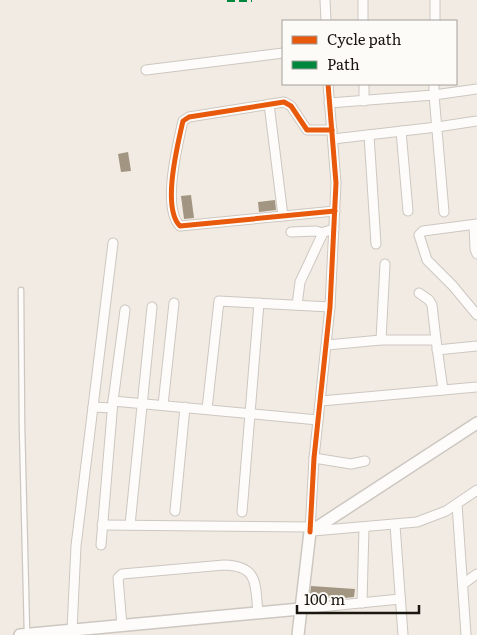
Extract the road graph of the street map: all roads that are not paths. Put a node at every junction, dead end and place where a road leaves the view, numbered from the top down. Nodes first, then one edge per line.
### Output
1 (325, 0) edge
2 (363, 0) edge
3 (435, 0) edge
4 (326, 20) edge
5 (363, 20) edge
6 (435, 20) edge
7 (282, 53) edge
8 (146, 70) dead end
9 (328, 85) edge
10 (364, 85) edge
11 (434, 85) edge
12 (477, 89) edge
13 (434, 96) junction
14 (364, 101) junction
15 (329, 103) junction
16 (269, 104) junction
17 (477, 121) edge
18 (436, 127) junction
19 (401, 131) junction
20 (332, 135) junction
21 (369, 135) junction
22 (408, 211) dead end
23 (335, 212) junction
24 (444, 212) dead end
25 (283, 216) junction
26 (476, 224) edge
27 (334, 229) junction
28 (291, 232) dead end
29 (323, 233) junction
30 (113, 243) dead end
31 (376, 244) dead end
32 (477, 254) edge
33 (385, 264) dead end
34 (21, 290) dead end
35 (419, 293) dead end
36 (174, 303) dead end
37 (259, 303) junction
38 (297, 305) junction
39 (152, 307) dead end
40 (330, 307) junction
41 (125, 310) dead end
42 (477, 315) edge
43 (381, 340) junction
44 (436, 340) junction
45 (327, 345) junction
46 (477, 346) edge
47 (437, 350) junction
48 (477, 387) edge
49 (443, 390) junction
50 (321, 401) junction
51 (142, 404) junction
52 (113, 405) junction
53 (93, 406) junction
54 (163, 406) junction
55 (185, 407) junction
56 (207, 409) junction
57 (251, 413) junction
58 (318, 420) junction
59 (477, 423) edge
60 (314, 458) junction
61 (364, 461) dead end
62 (477, 490) edge
63 (457, 504) junction
64 (175, 511) dead end
65 (242, 512) dead end
66 (102, 525) junction
67 (130, 525) junction
68 (395, 525) junction
69 (364, 527) junction
70 (311, 530) junction
71 (100, 545) dead end
72 (477, 574) edge
73 (463, 584) junction
74 (400, 599) junction
75 (362, 603) junction
76 (300, 609) junction
77 (258, 613) junction
78 (122, 626) junction
79 (77, 632) edge
80 (23, 635) edge
81 (298, 635) edge
82 (402, 635) edge
83 (466, 635) edge

1 - 4 street
2 - 5 street
3 - 6 street
7 - 8 street
9 - 15 street
10 - 14 street
11 - 13 street
12 - 13 street
13 - 14 street
13 - 18 street
14 - 15 street
15 - 20 street
16 - 20 street
16 - 25 street
16 - 25 street
17 - 18 street
18 - 19 street
18 - 24 street
19 - 21 street
19 - 22 street
20 - 21 street
20 - 23 street
21 - 31 street
23 - 25 street
23 - 27 street
26 - 32 street
26 - 42 street
27 - 29 street
27 - 40 street
28 - 29 street
29 - 38 street
30 - 53 street
33 - 43 street
34 - 80 lane
35 - 44 street
36 - 54 street
37 - 38 street
37 - 56 street
37 - 57 street
38 - 40 street
39 - 51 street
40 - 45 street
41 - 52 street
43 - 44 street
43 - 45 street
44 - 47 street
45 - 50 street
46 - 47 street
47 - 49 street
48 - 49 street
49 - 50 street
50 - 58 street
51 - 52 street
51 - 54 street
51 - 67 street
52 - 53 street
52 - 66 street
53 - 79 street
54 - 55 street
55 - 56 street
55 - 64 street
56 - 57 street
57 - 58 street
57 - 65 street
58 - 60 street
59 - 70 street
60 - 61 street
60 - 70 street
62 - 63 street
63 - 68 street
63 - 73 street
66 - 67 street
66 - 71 street
67 - 70 street
68 - 69 street
68 - 74 street
69 - 70 street
69 - 75 street
70 - 76 street
72 - 73 street
73 - 83 street
74 - 75 street
74 - 82 street
75 - 76 street
76 - 77 street
76 - 81 street
77 - 78 street
77 - 78 street
78 - 79 street
79 - 80 street

